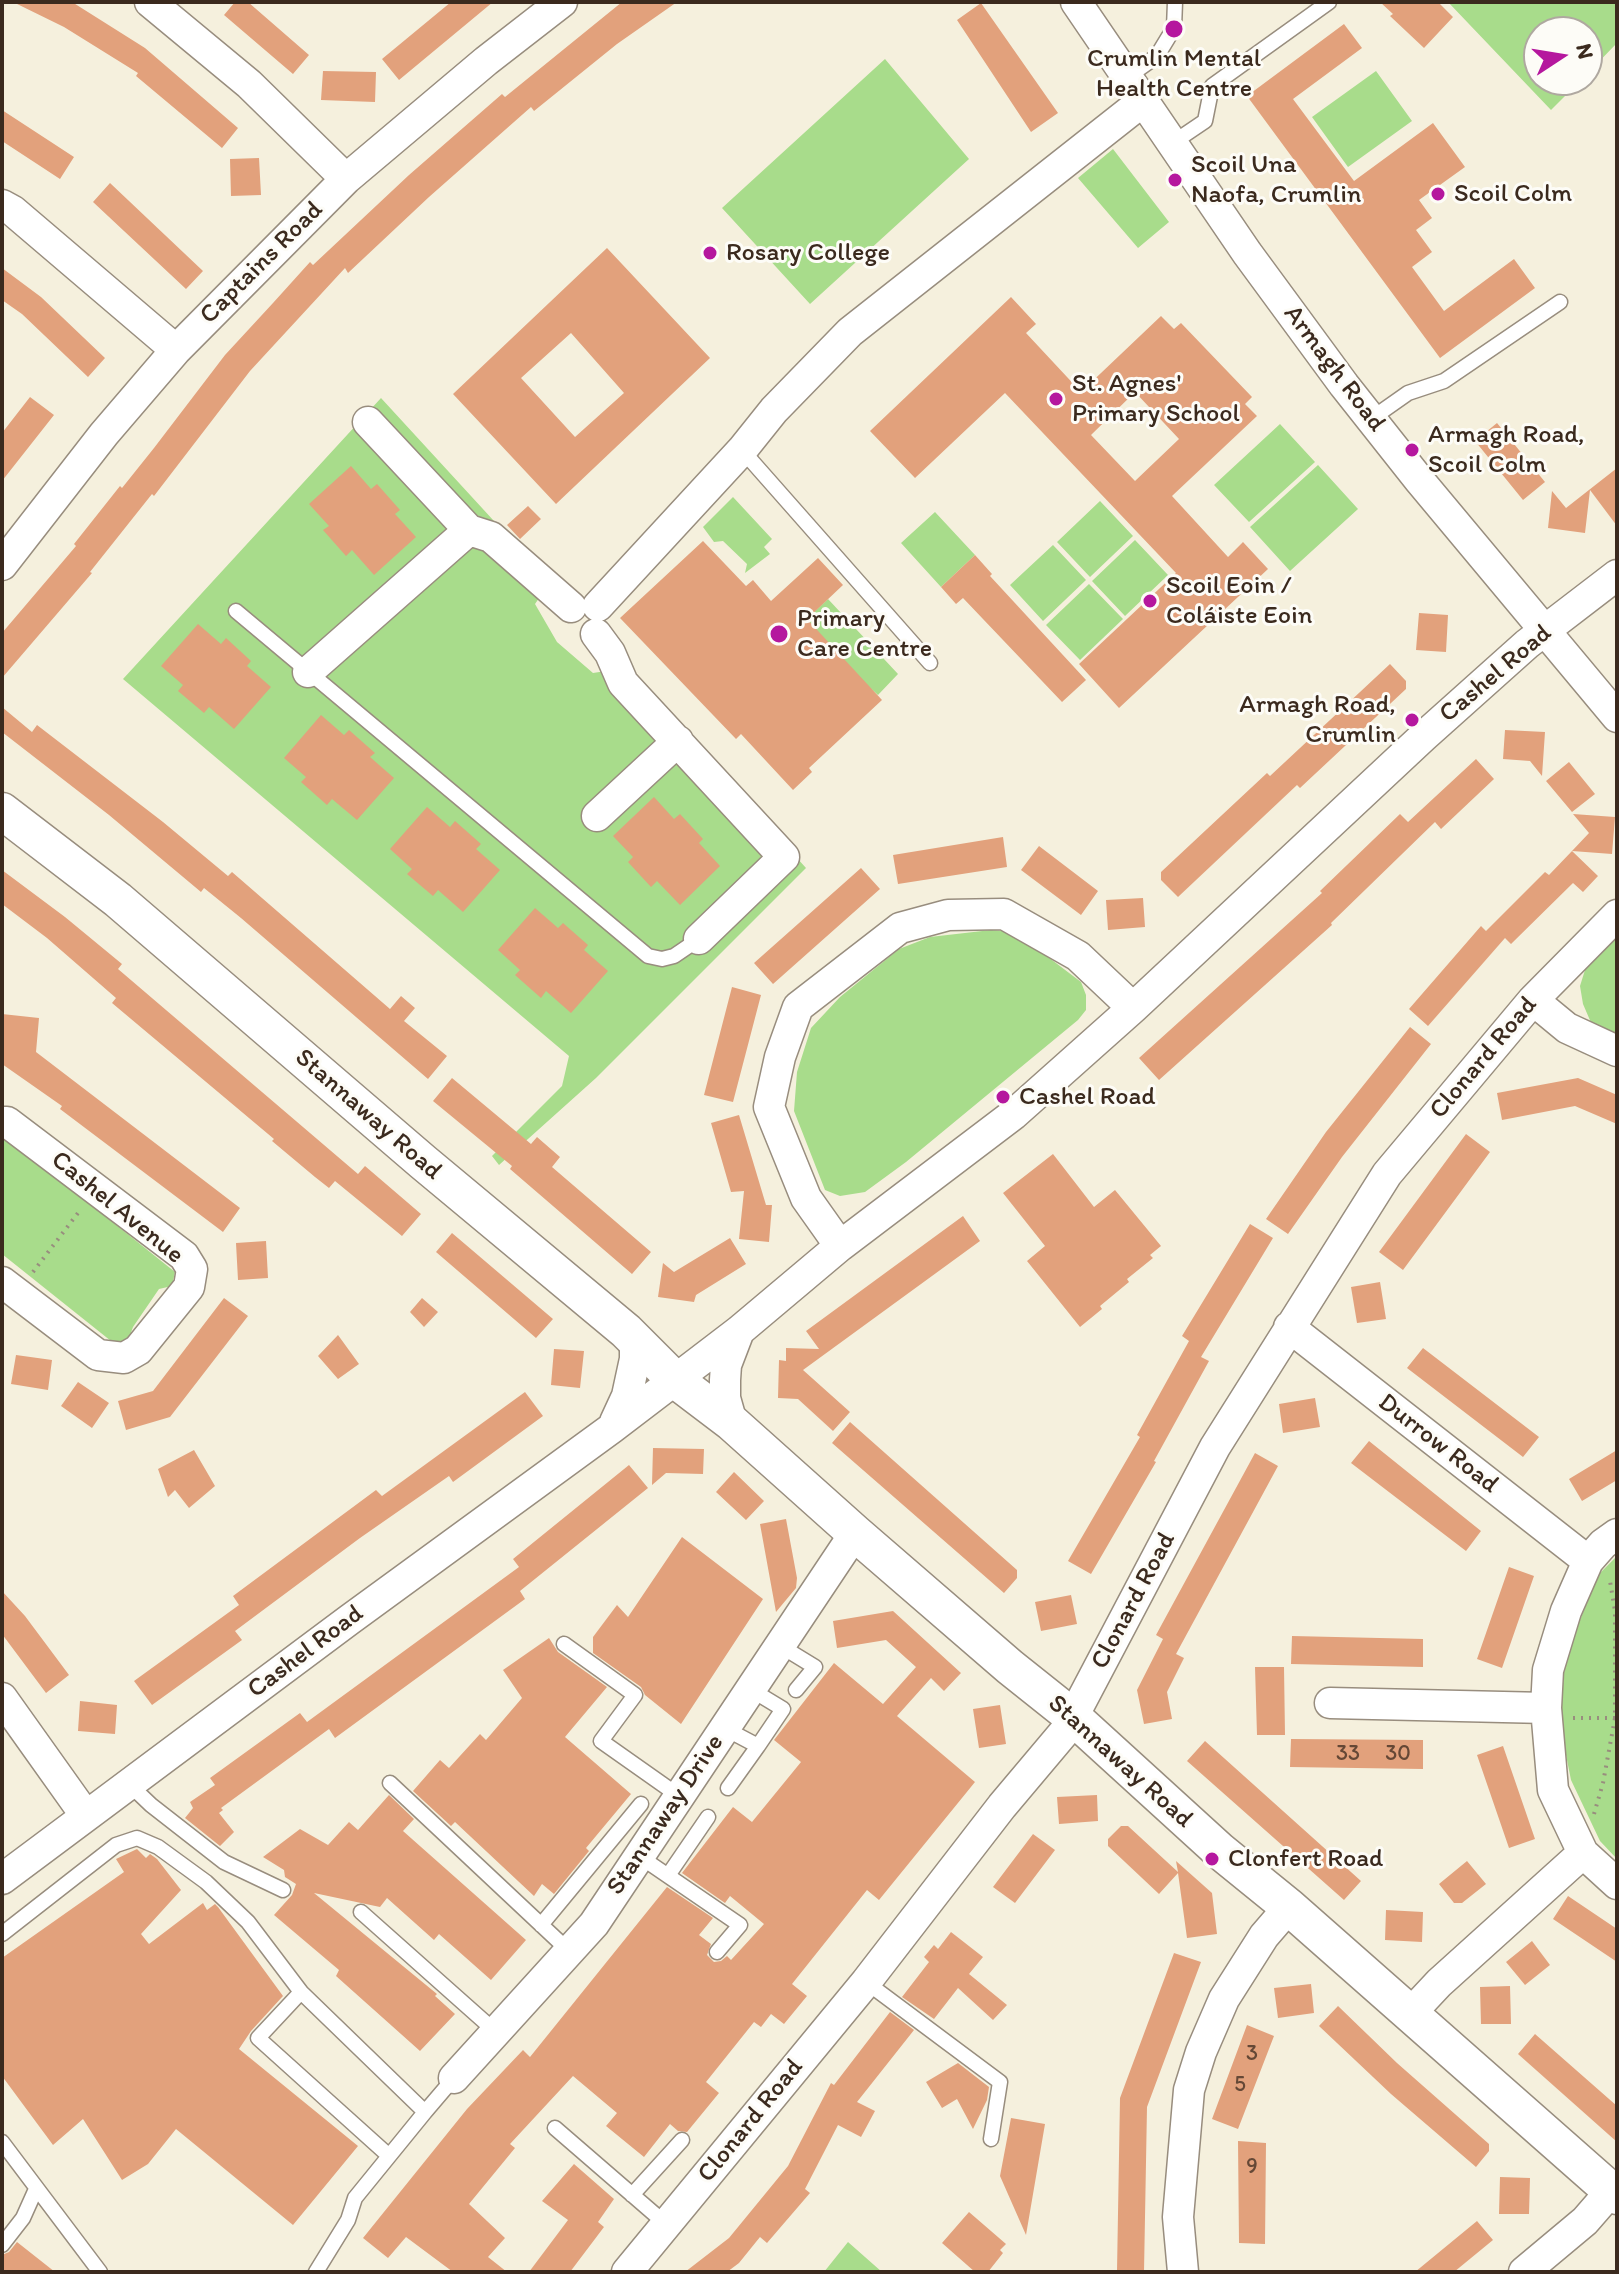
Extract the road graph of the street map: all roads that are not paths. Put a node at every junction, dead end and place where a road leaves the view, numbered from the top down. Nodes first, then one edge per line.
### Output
1 (150, 2) edge
2 (562, 2) edge
3 (1076, 2) edge
4 (1175, 2) edge
5 (1329, 2) edge
6 (1134, 89) junction
7 (1171, 144) junction
8 (346, 179) junction
9 (2, 205) edge
10 (1560, 302) dead end
11 (176, 350) junction
12 (1371, 419) junction
13 (368, 422) dead end
14 (742, 450) junction
15 (469, 530) junction
16 (2, 565) edge
17 (1617, 575) edge
18 (236, 611) dead end
19 (588, 616) junction
20 (1546, 631) junction
21 (930, 663) dead end
22 (308, 672) junction
23 (1617, 717) edge
24 (678, 741) junction
25 (2, 811) edge
26 (597, 816) dead end
27 (1617, 915) edge
28 (699, 939) joint
29 (1533, 1000) junction
30 (1133, 1008) junction
31 (1617, 1051) edge
32 (2, 1122) edge
33 (840, 1246) junction
34 (8, 1298) edge
35 (1289, 1327) junction
36 (739, 1331) junction
37 (635, 1341) junction
38 (674, 1379) junction
39 (732, 1423) junction
40 (612, 1428) junction
41 (855, 1533) junction
42 (1603, 1546) edge
43 (564, 1644) dead end
44 (779, 1645) junction
45 (750, 1689) junction
46 (796, 1690) dead end
47 (2, 1698) edge
48 (1330, 1703) dead end
49 (1546, 1713) junction
50 (1074, 1718) junction
51 (724, 1728) junction
52 (758, 1746) junction
53 (390, 1783) dead end
54 (129, 1784) junction
55 (728, 1788) dead end
56 (679, 1796) junction
57 (641, 1804) dead end
58 (86, 1816) junction
59 (708, 1817) dead end
60 (1583, 1853) junction
61 (639, 1856) junction
62 (669, 1874) junction
63 (2, 1879) edge
64 (1617, 1884) edge
65 (283, 1890) dead end
66 (1289, 1907) junction
67 (361, 1912) dead end
68 (541, 1925) junction
69 (2, 1934) edge
70 (569, 1951) junction
71 (717, 1952) dead end
72 (866, 1982) junction
73 (301, 1992) junction
74 (1410, 2014) junction
75 (496, 2032) junction
76 (454, 2078) joint
77 (425, 2112) junction
78 (555, 2128) dead end
79 (991, 2139) dead end
80 (682, 2140) dead end
81 (2, 2142) edge
82 (388, 2155) junction
83 (36, 2189) junction
84 (1614, 2194) edge
85 (632, 2195) junction
86 (666, 2224) junction
87 (2, 2245) edge
88 (100, 2272) edge
89 (316, 2272) edge
90 (627, 2272) edge
91 (1183, 2272) edge
92 (1524, 2272) edge

1 - 8 street
2 - 8 street, Captains Road
3 - 6 street, Armagh Road
4 - 6 lane
5 - 7 lane
6 - 7 street, Armagh Road
6 - 14 street
7 - 12 street, Armagh Road
8 - 11 street, Captains Road
9 - 11 street
10 - 12 lane
11 - 16 street, Captains Road
12 - 20 street, Armagh Road
13 - 15 street
14 - 19 street
14 - 21 lane
15 - 19 street
15 - 22 street
17 - 20 street, Cashel Road
18 - 22 lane
19 - 24 street
20 - 23 street, Armagh Road
20 - 30 street, Cashel Road
22 - 28 lane
24 - 26 street
24 - 28 street
25 - 37 street, Stannaway Road
27 - 29 street, Clonard Road
29 - 31 street
29 - 35 street, Clonard Road
30 - 33 street, Cashel Road
30 - 33 street
32 - 34 street, Cashel Avenue
33 - 36 street, Cashel Road
35 - 42 street, Durrow Road
35 - 50 street, Clonard Road
36 - 38 street, Cashel Road
36 - 39 street
37 - 38 street, Stannaway Road
37 - 40 street, Cashel Road
38 - 39 street, Stannaway Road
38 - 40 street, Cashel Road
39 - 41 street, Stannaway Road
40 - 54 street, Cashel Road
41 - 44 street, Stannaway Drive
41 - 50 street, Stannaway Road
42 - 49 street
43 - 56 lane
44 - 45 street, Stannaway Drive
44 - 46 lane
45 - 51 street, Stannaway Drive
45 - 52 lane
47 - 58 street
48 - 49 street
49 - 60 street
50 - 66 street, Stannaway Road
50 - 72 street, Clonard Road
51 - 52 lane
51 - 56 street, Stannaway Drive
52 - 55 lane
53 - 68 lane
54 - 58 street, Cashel Road
54 - 65 lane
56 - 61 street, Stannaway Drive
57 - 68 lane
58 - 63 street, Cashel Road
59 - 62 lane
60 - 64 street
60 - 74 street
61 - 62 lane
61 - 70 street, Stannaway Drive
62 - 71 lane
66 - 74 street, Stannaway Road
66 - 91 street
67 - 75 lane
68 - 70 lane
69 - 73 lane
70 - 75 street, Stannaway Drive
72 - 79 lane
72 - 86 street, Clonard Road
73 - 77 lane
73 - 82 lane
74 - 84 street, Stannaway Road
75 - 76 street, Stannaway Drive
76 - 77 lane
77 - 82 lane
78 - 85 lane
80 - 85 lane
81 - 83 lane
82 - 89 lane
83 - 87 lane
83 - 88 lane
84 - 92 street
85 - 86 lane
86 - 90 street, Clonard Road

